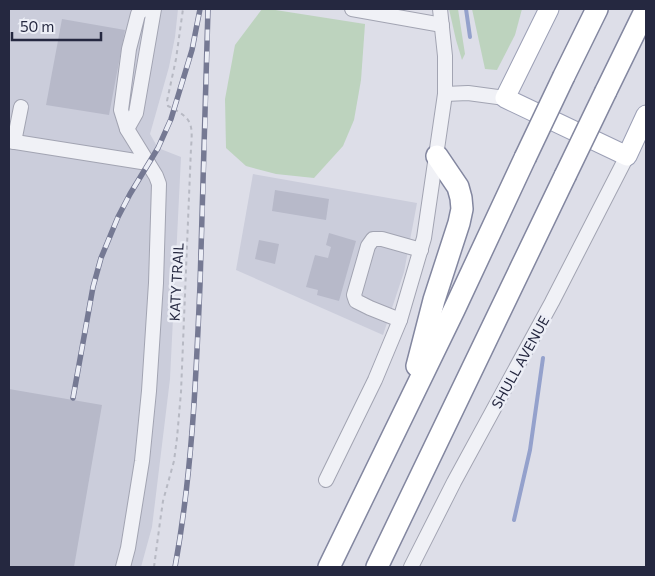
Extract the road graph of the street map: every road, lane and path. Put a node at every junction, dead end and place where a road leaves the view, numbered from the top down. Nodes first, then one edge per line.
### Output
1 (143, 9) edge
2 (154, 9) edge
3 (183, 9) edge
4 (352, 9) edge
5 (440, 9) edge
6 (549, 9) edge
7 (597, 9) edge
8 (646, 9) edge
9 (442, 25) junction
10 (445, 94) junction
11 (505, 98) junction
12 (21, 107) dead end
13 (646, 115) edge
14 (127, 128) junction
15 (12, 141) edge
16 (437, 156) junction
17 (627, 156) junction
18 (148, 163) junction
19 (421, 250) junction
20 (400, 320) junction
21 (404, 412) junction
22 (326, 480) dead end
23 (123, 567) edge
24 (154, 567) edge
25 (329, 567) edge
26 (377, 567) edge
27 (411, 567) edge

1 - 14 street
2 - 14 street
3 - 24 path, KATY TRAIL
4 - 9 street
5 - 9 street
6 - 11 main road
7 - 21 highway, bridge
8 - 26 highway, bridge
9 - 10 street
10 - 11 street
10 - 16 street
11 - 17 main road
12 - 15 street
13 - 17 main road
14 - 18 street
15 - 18 street
16 - 19 street
16 - 21 highway
17 - 27 street, SHULL AVENUE
18 - 23 street
19 - 20 street
19 - 20 street
20 - 22 street
21 - 25 highway

